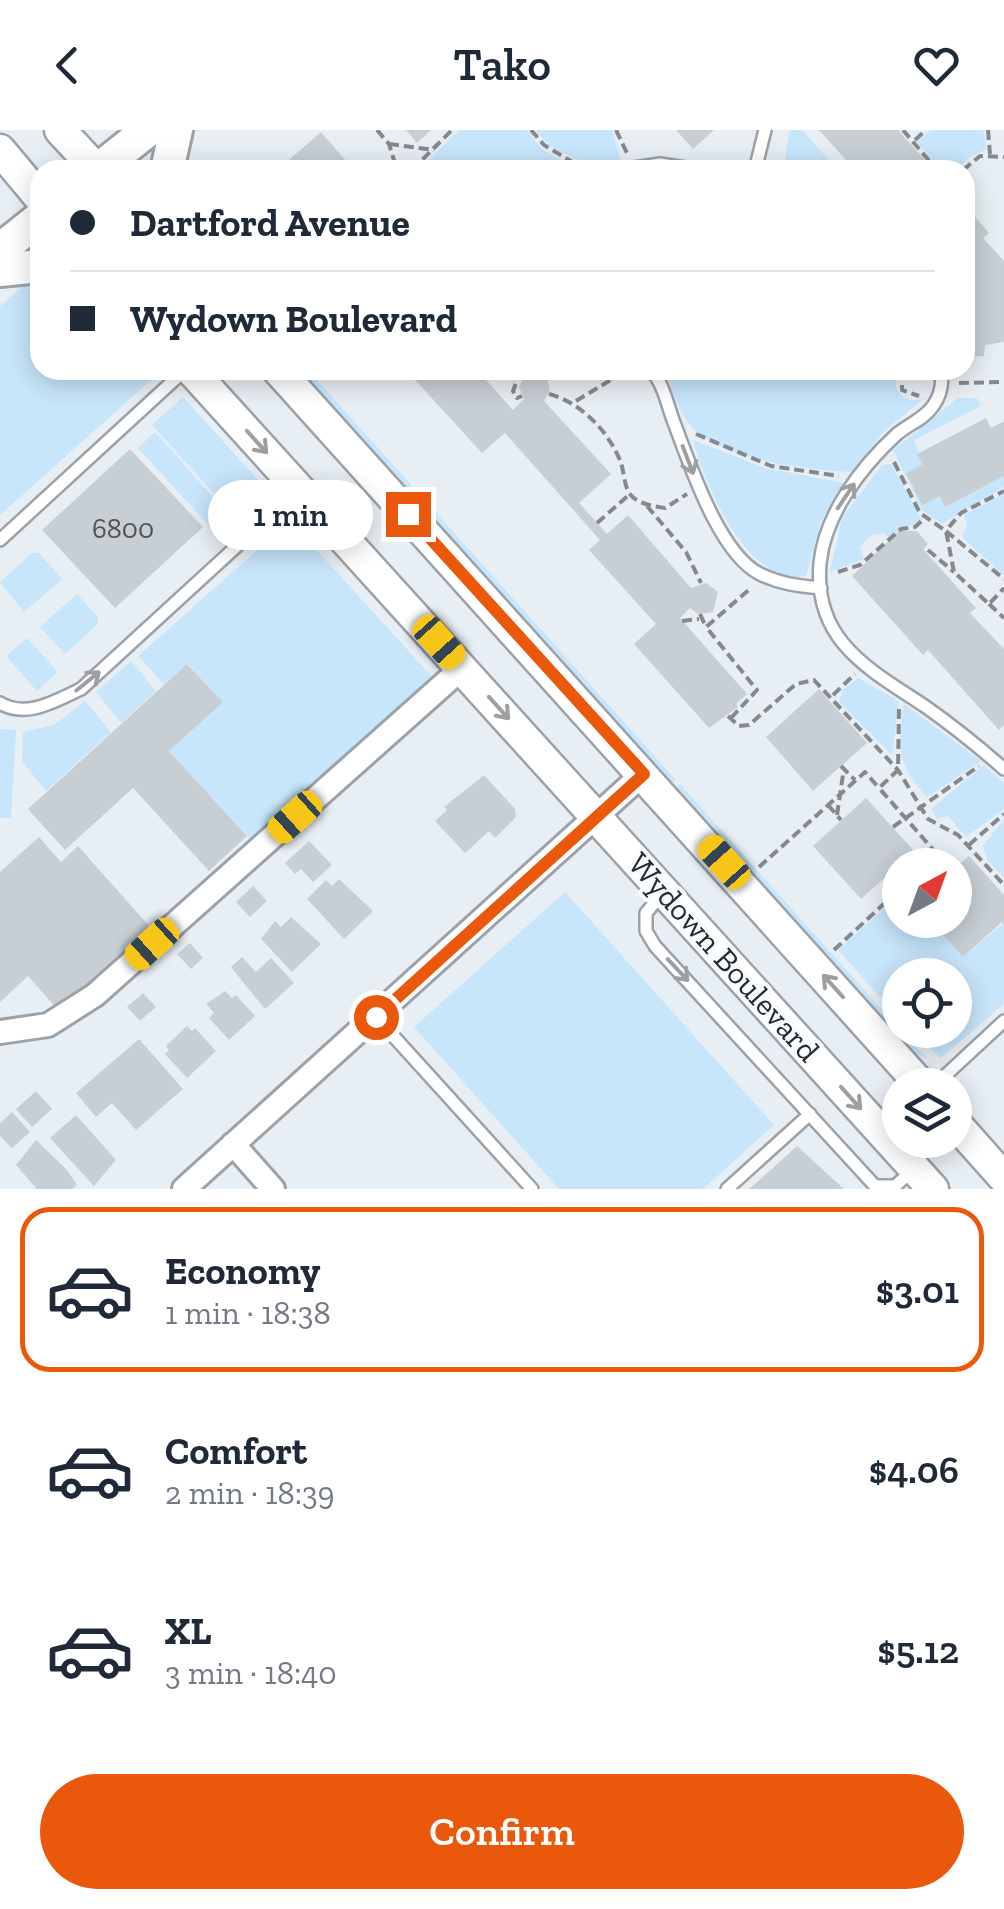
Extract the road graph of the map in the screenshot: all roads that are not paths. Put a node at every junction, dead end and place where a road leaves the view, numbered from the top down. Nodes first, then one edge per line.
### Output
1 (60, 130) edge
2 (148, 130) edge
3 (176, 130) edge
4 (765, 130) edge
5 (0, 150) edge
6 (88, 160) edge
7 (110, 160) edge
8 (170, 160) edge
9 (758, 160) edge
10 (30, 186) edge
11 (30, 267) edge
12 (0, 270) edge
13 (177, 380) edge
14 (197, 380) edge
15 (287, 380) edge
16 (656, 380) edge
17 (941, 380) edge
18 (299, 489) junction
19 (0, 540) edge
20 (820, 588) junction
21 (462, 668) junction
22 (0, 702) edge
23 (1004, 769) edge
24 (644, 774) junction
25 (598, 817) junction
26 (664, 891) junction
27 (376, 1017) junction
28 (1004, 1020) edge
29 (0, 1032) edge
30 (907, 1068) edge
31 (953, 1068) edge
32 (810, 1114) junction
33 (972, 1142) edge
34 (233, 1144) junction
35 (1004, 1178) edge
36 (923, 1179) edge
37 (184, 1189) edge
38 (273, 1189) edge
39 (532, 1189) edge
40 (727, 1189) edge

1 - 6 street
2 - 7 main road
3 - 8 main road
4 - 9 lane
5 - 10 street
11 - 12 main road
13 - 19 lane
14 -> 18 street, Wydown Boulevard
15 - 24 street, Wydown Boulevard
16 -> 20 lane
20 -> 17 lane
18 - 21 street, Wydown Boulevard
22 -> 18 lane
20 - 23 lane
21 -> 25 street, Wydown Boulevard
21 - 29 street
24 - 25 street
30 -> 24 street, Wydown Boulevard
25 - 26 street, Wydown Boulevard
25 - 27 street
26 -> 32 lane
26 -> 36 street, Wydown Boulevard
27 - 34 street
27 - 39 lane
28 - 31 lane
32 - 36 lane
32 - 40 lane
33 - 35 street
34 - 37 street
34 - 38 street

